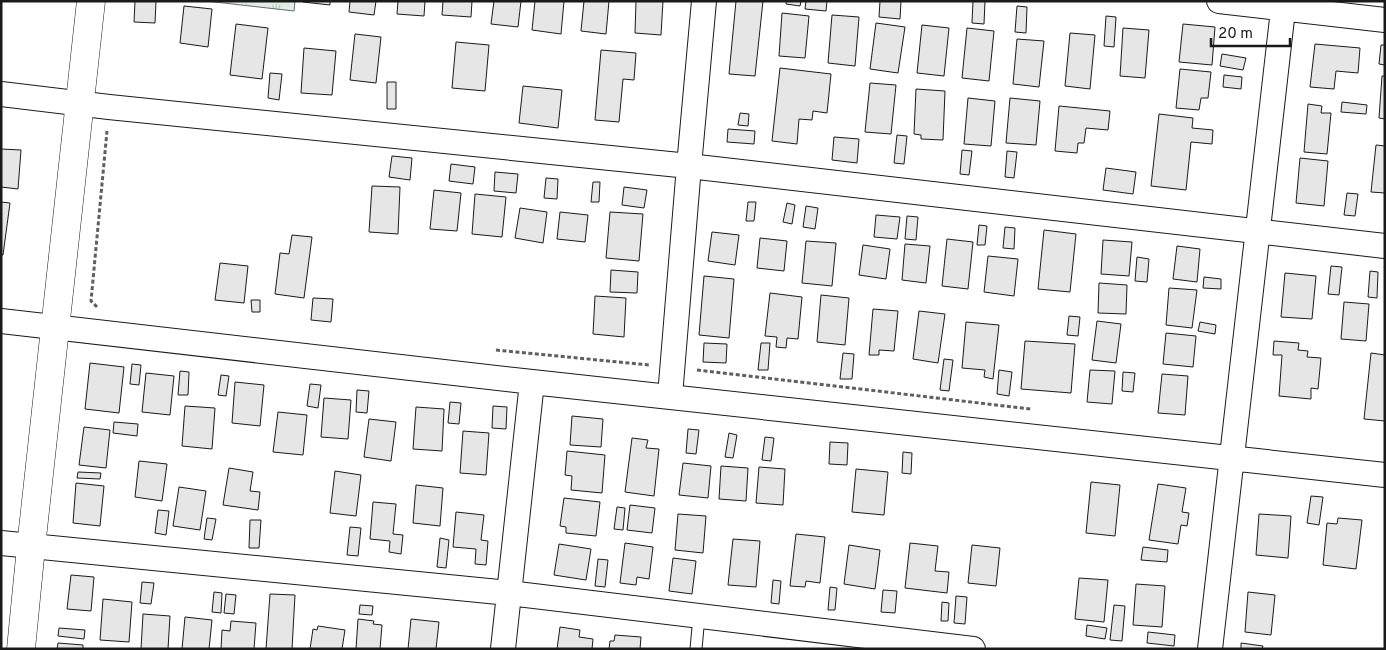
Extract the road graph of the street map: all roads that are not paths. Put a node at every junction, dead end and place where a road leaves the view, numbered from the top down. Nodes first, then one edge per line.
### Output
1 (90, 1) edge
2 (704, 1) edge
3 (1218, 1) edge
4 (1284, 5) edge
5 (1385, 20) edge
6 (1, 94) edge
7 (80, 104) junction
8 (689, 166) junction
9 (1258, 232) junction
10 (1385, 246) edge
11 (1, 320) edge
12 (56, 327) junction
13 (532, 382) junction
14 (670, 396) junction
15 (1232, 460) junction
16 (1385, 475) edge
17 (1, 543) edge
18 (31, 547) junction
19 (509, 593) junction
20 (699, 616) junction
21 (21, 649) edge
22 (503, 649) edge
23 (696, 649) edge
24 (973, 649) edge
25 (1210, 649) edge

1 - 7 street
2 - 8 street
3 - 4 street
4 - 5 street
4 - 9 street
6 - 7 street
7 - 8 street
7 - 12 street
8 - 9 street
8 - 14 street
9 - 10 street
9 - 15 street
11 - 12 street
12 - 13 street
12 - 18 street
13 - 14 street
13 - 19 street
14 - 15 street
15 - 16 street
15 - 25 street
17 - 18 street
18 - 19 street
18 - 21 street
19 - 20 street
19 - 22 street
20 - 23 lane
20 - 24 street

